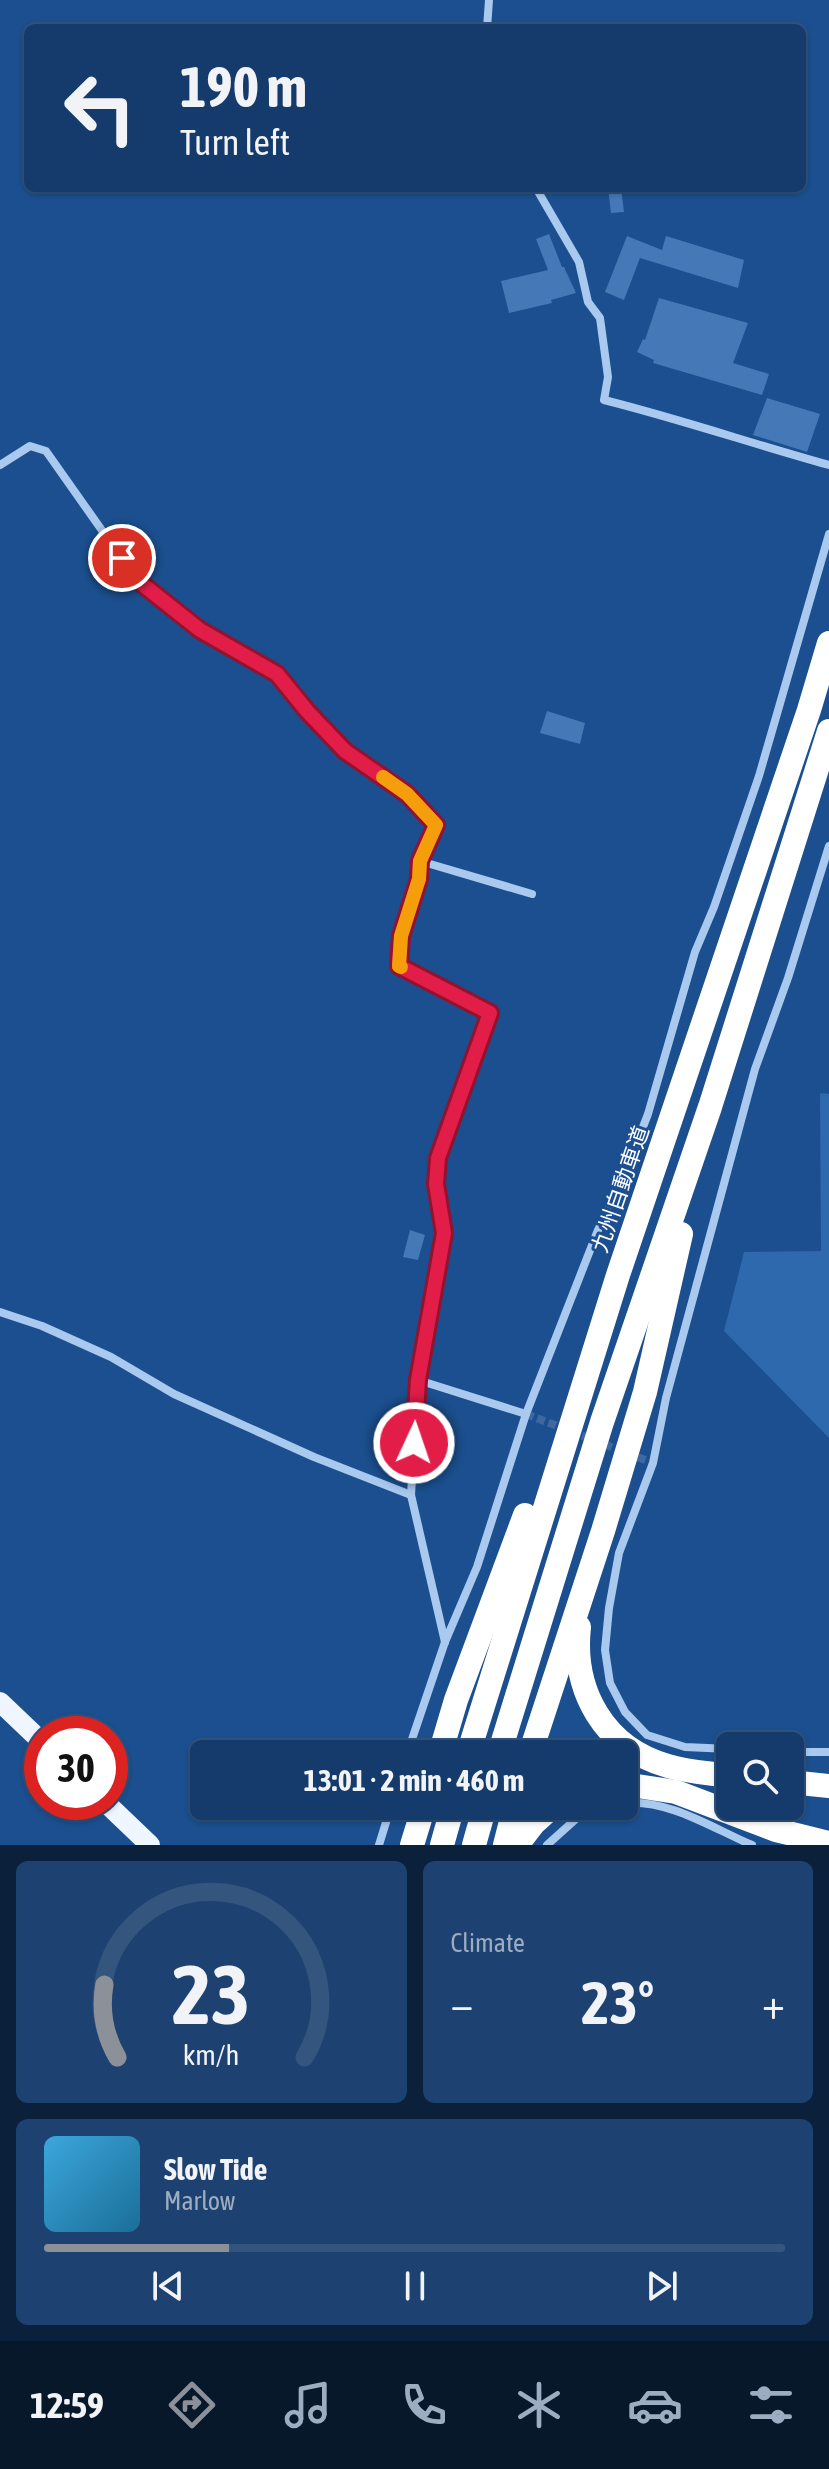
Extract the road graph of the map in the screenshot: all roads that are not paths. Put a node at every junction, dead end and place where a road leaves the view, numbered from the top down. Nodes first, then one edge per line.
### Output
1 (489, 0) edge
2 (487, 24) edge
3 (538, 192) edge
4 (0, 465) edge
5 (829, 465) edge
6 (829, 534) edge
7 (829, 643) edge
8 (829, 731) edge
9 (829, 846) edge
10 (420, 861) junction
11 (532, 894) dead end
12 (710, 1107) junction
13 (618, 1275) junction
14 (0, 1312) edge
15 (418, 1380) junction
16 (526, 1414) junction
17 (411, 1495) junction
18 (603, 1531) junction
19 (445, 1642) junction
20 (0, 1702) edge
21 (24, 1725) edge
22 (412, 1740) edge
23 (444, 1740) edge
24 (472, 1740) edge
25 (503, 1740) edge
26 (534, 1740) edge
27 (716, 1748) edge
28 (804, 1752) edge
29 (829, 1752) edge
30 (716, 1774) edge
31 (804, 1783) edge
32 (638, 1784) edge
33 (829, 1786) edge
34 (638, 1801) edge
35 (124, 1820) edge
36 (387, 1820) edge
37 (420, 1820) edge
38 (449, 1820) edge
39 (481, 1820) edge
40 (511, 1820) edge
41 (537, 1820) edge
42 (575, 1820) edge
43 (829, 1843) edge
44 (150, 1845) edge
45 (379, 1845) edge
46 (412, 1845) edge
47 (442, 1845) edge
48 (474, 1845) edge
49 (505, 1845) edge
50 (517, 1845) edge
51 (547, 1845) edge
52 (752, 1845) edge

1 - 2 street
3 - 5 street
4 - 10 street
6 - 16 street
7 - 13 highway, 九州自動車道
8 - 12 highway
9 - 27 street
10 - 11 street
10 - 15 street
12 - 18 highway
12 - 25 highway
13 - 23 highway
13 - 24 highway, 九州自動車道
14 - 17 street
15 - 16 street
15 - 17 street
16 - 19 street
17 - 19 street
18 - 26 highway
18 - 30 highway
19 - 22 street
20 - 21 main road
28 - 29 street
31 - 33 highway
32 - 43 highway
34 - 52 street
35 - 44 main road
36 - 45 street
37 - 46 highway
38 - 47 highway
39 - 48 highway
40 - 49 highway
41 - 50 highway
42 - 51 street

